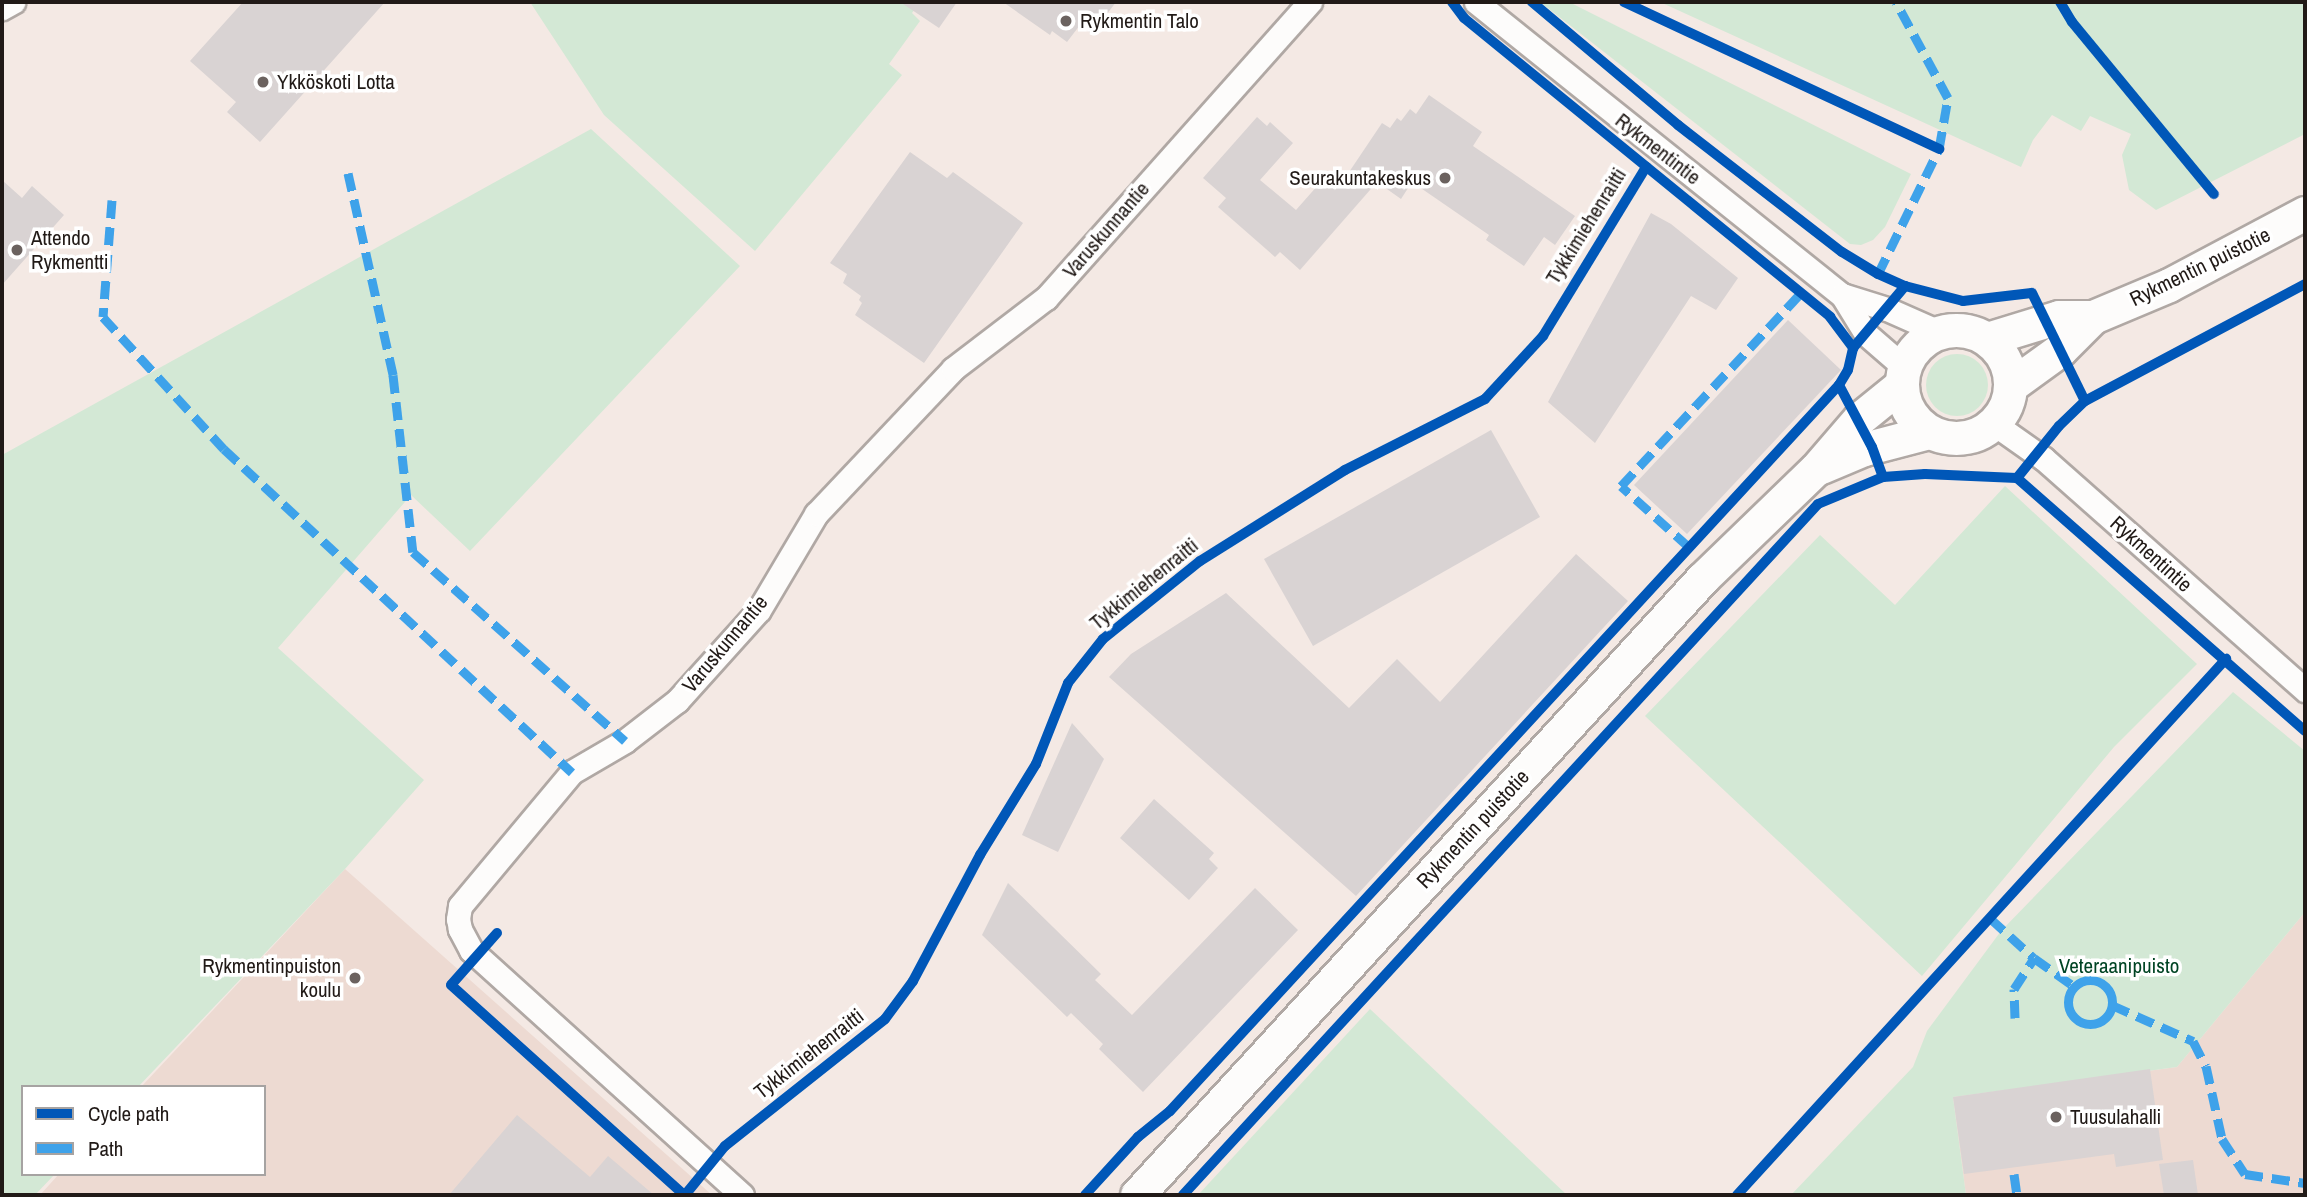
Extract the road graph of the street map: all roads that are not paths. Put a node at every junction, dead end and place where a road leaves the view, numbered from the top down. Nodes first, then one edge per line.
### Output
1 (13, 2) edge
2 (1310, 2) edge
3 (1476, 2) edge
4 (2, 8) edge
5 (2305, 214) edge
6 (1842, 295) junction
7 (2092, 317) junction
8 (1939, 332) junction
9 (1987, 339) junction
10 (1902, 376) junction
11 (2010, 386) junction
12 (1993, 424) junction
13 (1929, 432) junction
14 (1816, 469) junction
15 (2305, 690) edge
16 (742, 1195) edge
17 (1137, 1195) edge

1 - 4 street
2 - 16 street, Varuskunnantie
3 - 6 street, Rykmentintie
5 - 7 street, Rykmentin puistotie
6 - 8 street, Rykmentintie
6 - 10 street, Rykmentintie
7 - 9 street, Rykmentin puistotie
7 - 11 street, Rykmentin puistotie
8 - 9 street
8 - 10 street
9 - 11 street
10 - 13 street
10 - 14 street, Rykmentin puistotie
11 - 12 street
12 - 13 street
12 - 15 street, Rykmentintie
13 - 14 street, Rykmentin puistotie
14 - 17 street, Rykmentin puistotie

